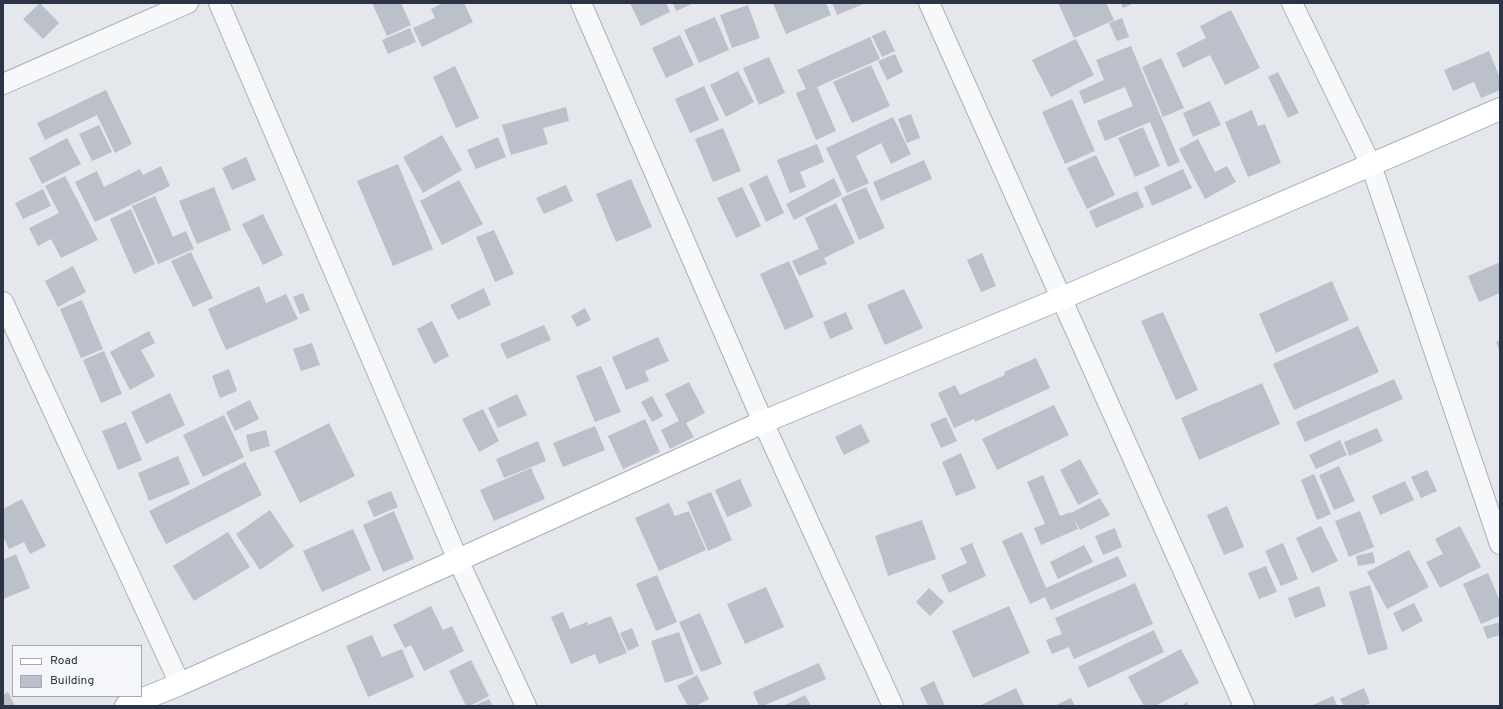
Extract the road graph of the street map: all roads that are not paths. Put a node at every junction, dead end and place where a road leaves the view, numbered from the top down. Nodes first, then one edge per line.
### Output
1 (188, 3) edge
2 (219, 3) edge
3 (581, 3) edge
4 (929, 3) edge
5 (1292, 3) edge
6 (3, 84) edge
7 (1500, 109) edge
8 (1371, 165) junction
9 (1062, 298) junction
10 (3, 302) edge
11 (763, 422) junction
12 (1500, 544) edge
13 (458, 560) junction
14 (180, 684) junction
15 (126, 706) edge
16 (526, 706) edge
17 (893, 706) edge
18 (1244, 706) edge

1 - 6 street
2 - 13 street
3 - 11 street
4 - 9 street
5 - 8 street
7 - 8 street
8 - 9 street
8 - 12 street
9 - 11 street
9 - 18 street
10 - 14 street
11 - 13 street
11 - 17 street
13 - 14 street
13 - 16 street
14 - 15 street

